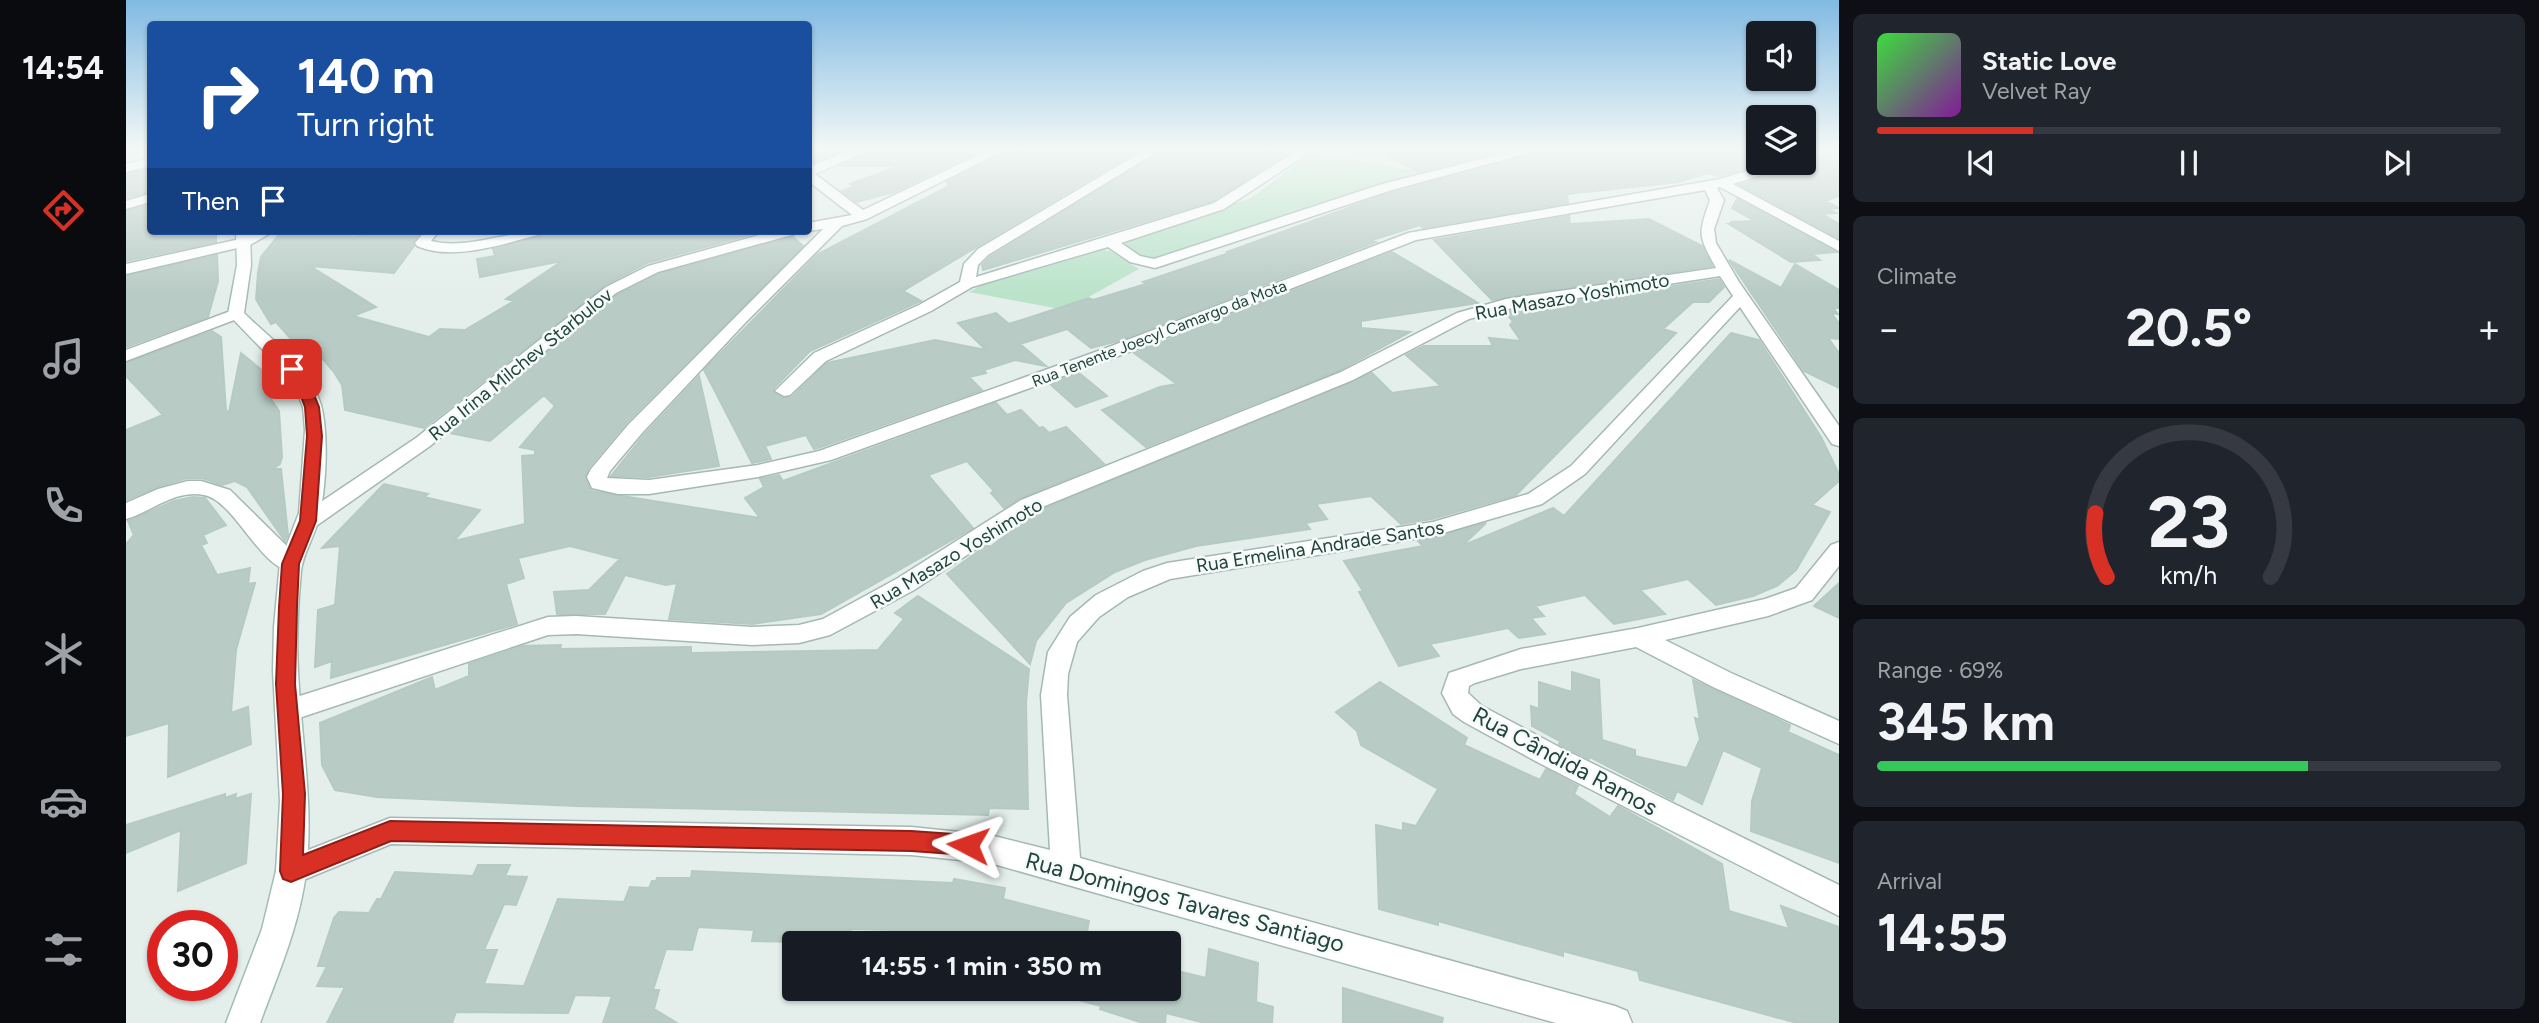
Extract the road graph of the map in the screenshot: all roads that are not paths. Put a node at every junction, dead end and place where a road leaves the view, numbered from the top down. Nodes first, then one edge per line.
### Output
1 (837, 196) edge
2 (904, 196) edge
3 (1077, 196) edge
4 (1235, 196) edge
5 (1361, 196) edge
6 (1648, 196) edge
7 (1717, 196) edge
8 (1739, 196) edge
9 (147, 199) edge
10 (126, 205) edge
11 (862, 216) junction
12 (837, 223) junction
13 (812, 226) edge
14 (429, 235) edge
15 (515, 235) edge
16 (775, 235) edge
17 (244, 236) edge
18 (1110, 242) junction
19 (1839, 247) edge
20 (126, 269) edge
21 (1725, 271) junction
22 (967, 284) junction
23 (1741, 297) junction
24 (236, 314) junction
25 (126, 356) edge
26 (784, 391) dead end
27 (1839, 440) edge
28 (126, 512) edge
29 (308, 521) junction
30 (1839, 550) edge
31 (290, 564) junction
32 (1638, 637) junction
33 (289, 710) junction
34 (1839, 733) edge
35 (1066, 868) junction
36 (291, 871) junction
37 (1839, 901) edge
38 (243, 1023) edge
39 (1615, 1023) edge

1 - 11 street
2 - 11 street
3 - 22 street
4 - 18 street
5 - 18 street
6 - 12 street, Rua Tenente Joecyl Camargo da Mota
7 - 21 street
8 - 19 street
9 - 10 street
11 - 12 street
12 - 13 street
14 - 15 street
16 - 29 street, Rua Irina Milchev Starbulov
17 - 20 street
17 - 24 street
18 - 22 street
21 - 23 street
21 - 33 street, Rua Masazo Yoshimoto
22 - 26 street
23 - 27 street
23 - 35 street, Rua Ermelina Andrade Santos
24 - 25 street
24 - 29 street
28 - 31 street
29 - 31 street
30 - 32 street, Rua Cândida Ramos
31 - 33 street
32 - 34 street
32 - 37 street, Rua Cândida Ramos
33 - 36 street
35 - 36 street, Rua Domingos Tavares Santiago
35 - 39 street, Rua Domingos Tavares Santiago
36 - 38 street

